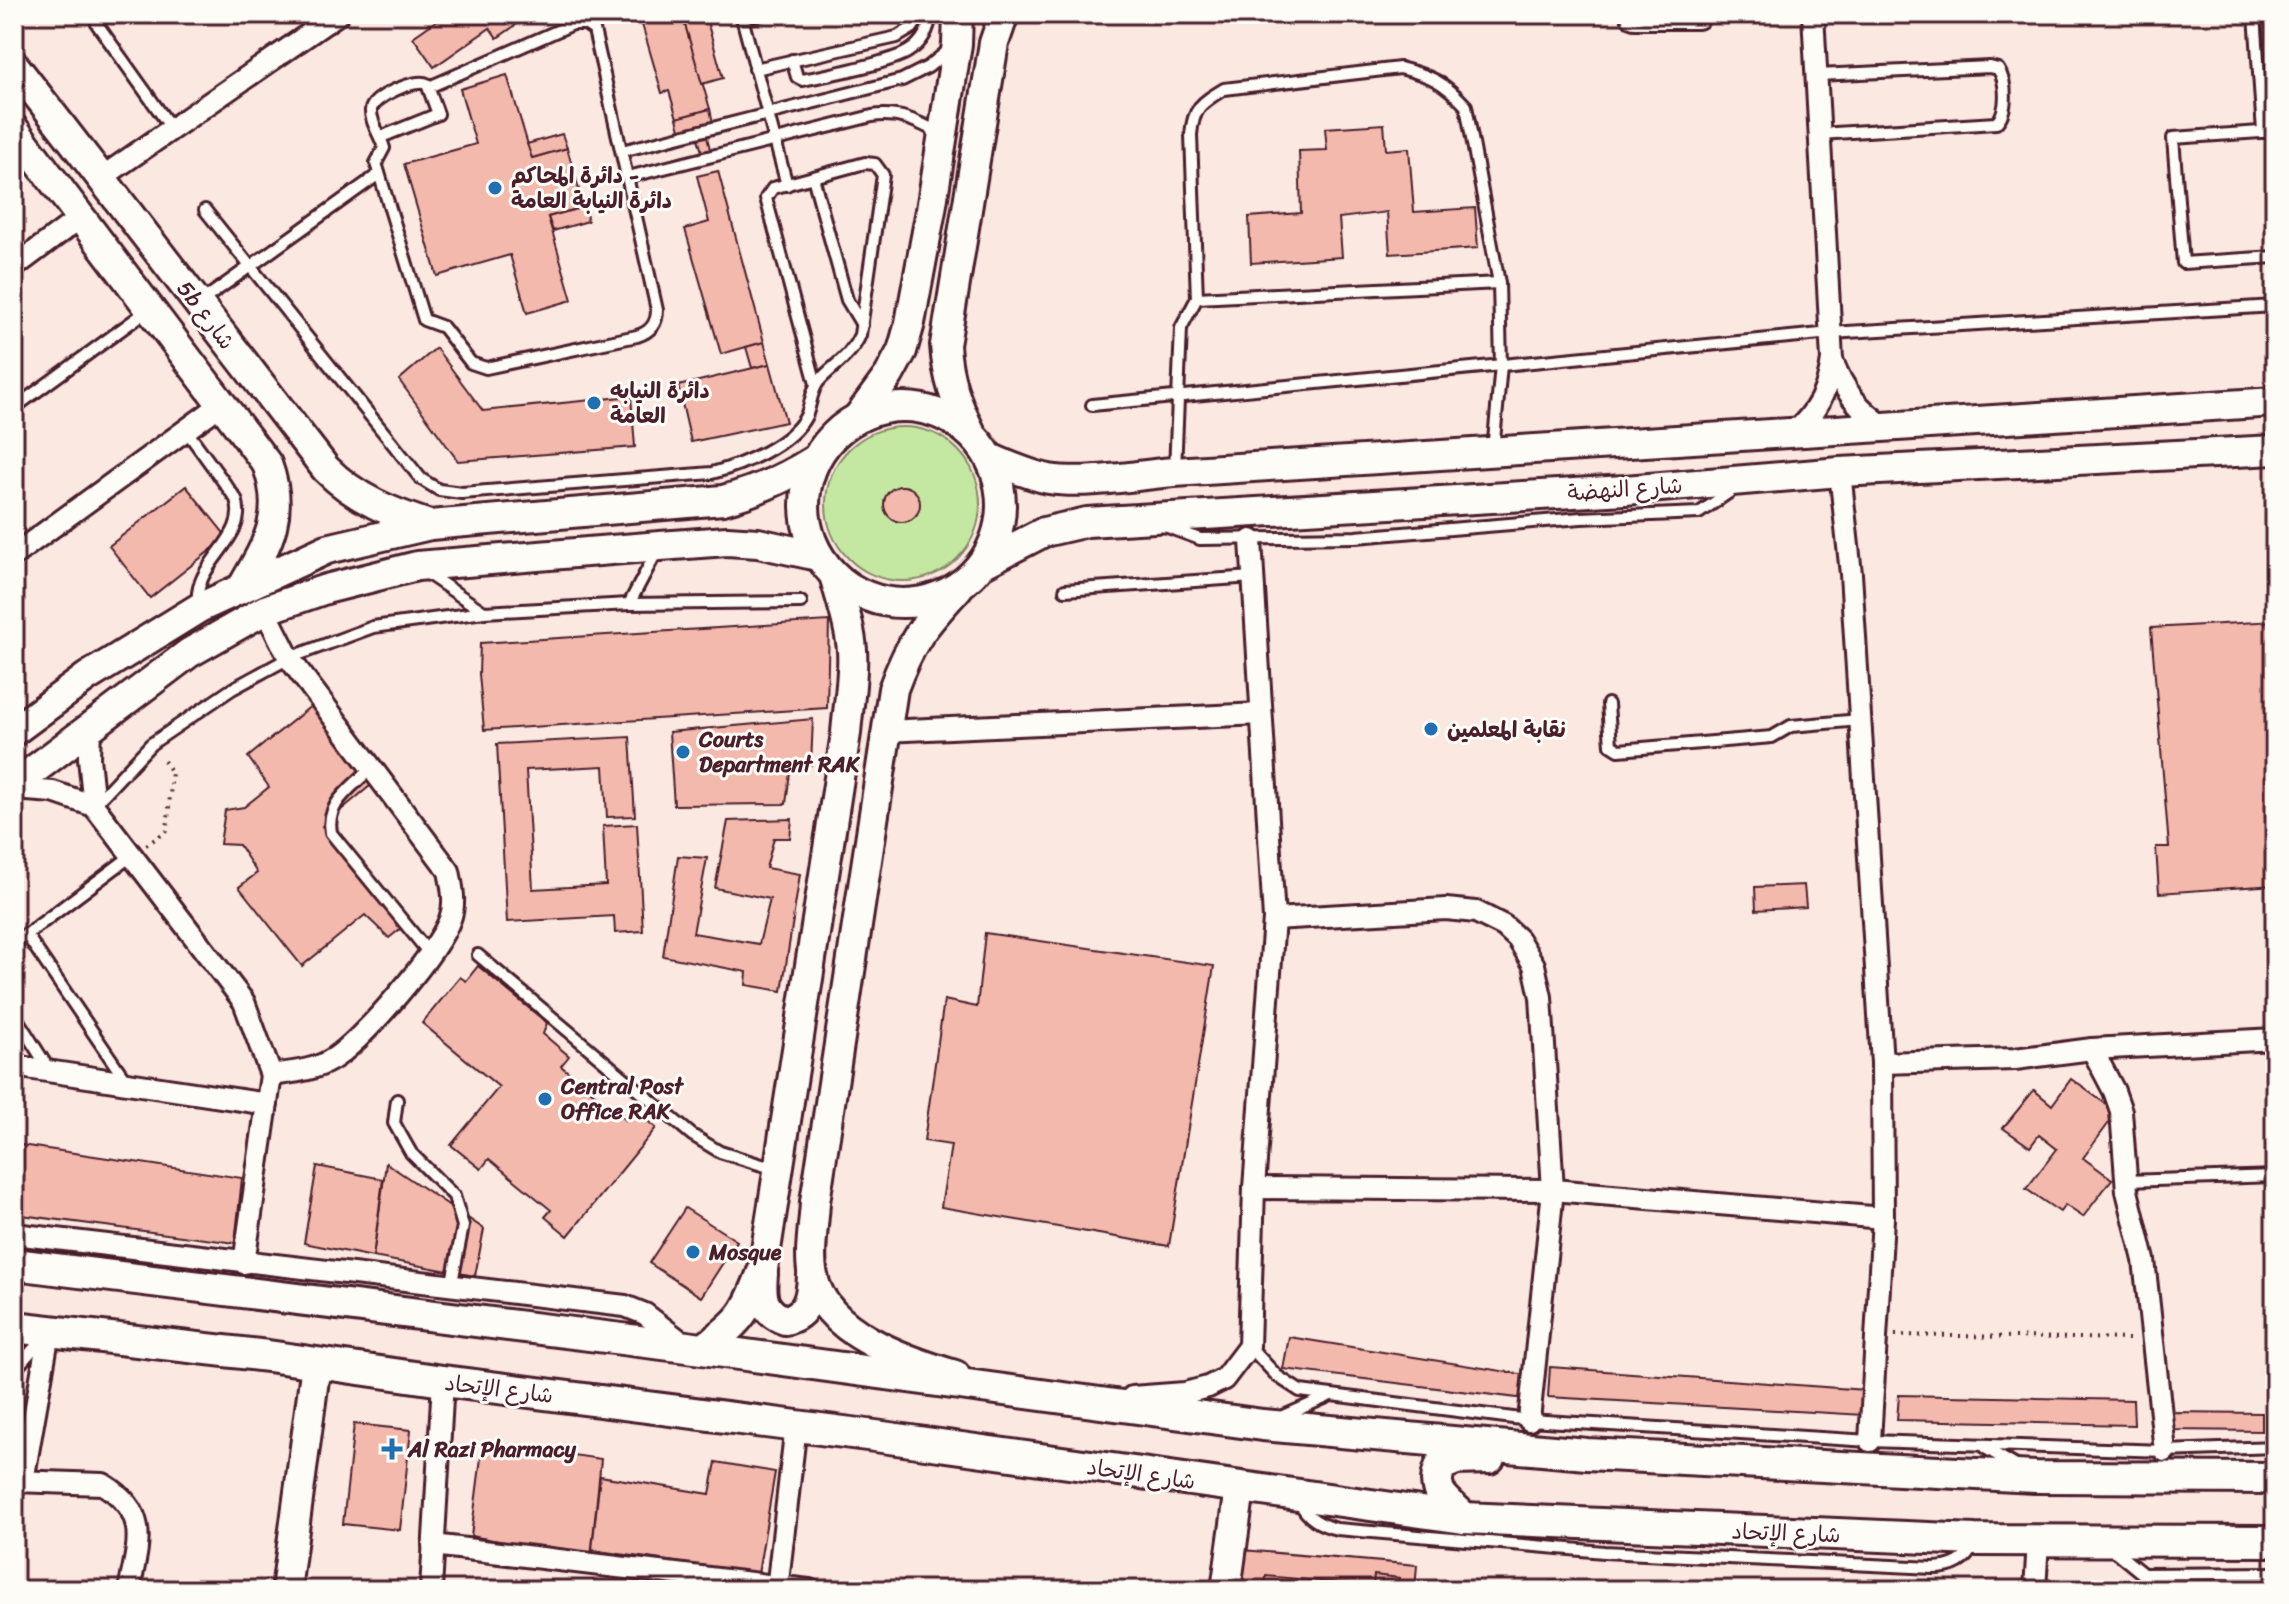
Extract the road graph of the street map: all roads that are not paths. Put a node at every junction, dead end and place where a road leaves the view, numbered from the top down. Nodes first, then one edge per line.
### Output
1 (338, 14) edge
2 (762, 14) edge
3 (922, 14) edge
4 (931, 14) edge
5 (958, 14) edge
6 (1004, 14) edge
7 (1635, 14) edge
8 (1697, 14) edge
9 (1813, 14) edge
10 (2255, 14) edge
11 (741, 17) edge
12 (97, 24) dead end
13 (957, 44) junction
14 (792, 60) junction
15 (14, 65) edge
16 (755, 69) junction
17 (1817, 75) junction
18 (429, 87) junction
19 (25, 88) edge
20 (767, 114) junction
21 (14, 129) edge
22 (172, 129) junction
23 (2275, 131) edge
24 (2263, 132) junction
25 (1819, 134) junction
26 (942, 135) junction
27 (381, 137) junction
28 (775, 140) junction
29 (622, 151) junction
30 (379, 174) junction
31 (628, 177) junction
32 (813, 177) junction
33 (101, 178) junction
34 (787, 185) junction
35 (205, 210) dead end
36 (81, 217) junction
37 (2275, 257) edge
38 (250, 266) junction
39 (14, 267) edge
40 (1499, 283) junction
41 (1197, 298) junction
42 (198, 304) junction
43 (2275, 306) edge
44 (151, 308) junction
45 (862, 325) junction
46 (1831, 333) junction
47 (1832, 360) junction
48 (1501, 365) junction
49 (816, 384) junction
50 (264, 391) junction
51 (1178, 395) junction
52 (2275, 402) edge
53 (223, 403) junction
54 (1092, 405) dead end
55 (14, 408) edge
56 (859, 416) junction
57 (1885, 427) junction
58 (186, 430) junction
59 (971, 433) junction
60 (1794, 433) junction
61 (2275, 450) edge
62 (1493, 451) junction
63 (990, 458) junction
64 (814, 460) junction
65 (1174, 472) junction
66 (1840, 472) junction
67 (1748, 479) junction
68 (667, 492) junction
69 (1145, 517) junction
70 (430, 525) junction
71 (1251, 540) junction
72 (660, 546) junction
73 (14, 555) edge
74 (984, 563) junction
75 (417, 566) junction
76 (826, 566) junction
77 (1253, 577) junction
78 (243, 586) junction
79 (958, 588) junction
80 (1065, 590) dead end
81 (801, 602) dead end
82 (629, 604) junction
83 (199, 608) junction
84 (265, 610) junction
85 (484, 612) junction
86 (289, 658) junction
87 (1608, 704) dead end
88 (1261, 714) junction
89 (1860, 720) junction
90 (17, 722) edge
91 (90, 726) junction
92 (885, 731) junction
93 (371, 768) junction
94 (14, 787) edge
95 (94, 806) junction
96 (131, 856) junction
97 (1274, 919) junction
98 (26, 934) junction
99 (14, 944) edge
100 (429, 953) junction
101 (478, 955) dead end
102 (14, 1014) edge
103 (2275, 1039) edge
104 (2092, 1049) junction
105 (1882, 1063) junction
106 (14, 1066) edge
107 (51, 1073) junction
108 (271, 1075) junction
109 (127, 1083) junction
110 (397, 1100) dead end
111 (267, 1104) junction
112 (779, 1170) junction
113 (2275, 1176) edge
114 (2126, 1181) junction
115 (1254, 1188) junction
116 (1553, 1190) junction
117 (1883, 1218) junction
118 (14, 1234) edge
119 (244, 1263) junction
120 (14, 1264) edge
121 (763, 1269) junction
122 (812, 1276) junction
123 (451, 1287) junction
124 (14, 1327) edge
125 (49, 1332) junction
126 (1249, 1346) junction
127 (695, 1348) junction
128 (14, 1364) edge
129 (316, 1364) junction
130 (443, 1381) junction
131 (990, 1388) junction
132 (1328, 1396) junction
133 (1085, 1401) junction
134 (1529, 1420) junction
135 (796, 1425) junction
136 (1263, 1425) junction
137 (1870, 1441) junction
138 (1982, 1447) junction
139 (2275, 1447) edge
140 (2165, 1451) junction
141 (1587, 1454) junction
142 (2035, 1477) junction
143 (2275, 1478) edge
144 (19, 1481) edge
145 (1240, 1488) junction
146 (1296, 1495) junction
147 (1464, 1518) junction
148 (2038, 1541) junction
149 (2275, 1541) edge
150 (2103, 1542) junction
151 (1694, 1543) junction
152 (433, 1545) junction
153 (2275, 1573) edge
154 (778, 1588) edge
155 (129, 1590) edge
156 (286, 1590) edge
157 (431, 1590) edge
158 (809, 1590) edge
159 (1226, 1590) edge
160 (2035, 1590) edge

1 - 22 street
2 - 11 lane
3 - 14 lane
4 - 14 lane
5 - 13 main road
6 - 59 main road
7 - 8 main road
9 - 17 street
10 - 24 lane
11 - 16 lane
12 - 22 lane
13 - 20 lane
13 - 26 main road
14 - 16 lane
15 - 19 main road, 5b شارع
16 - 20 lane
17 - 25 street
17 - 25 lane
18 - 27 lane
18 - 27 lane
18 - 29 lane
19 - 33 main road, 5b شارع
20 - 28 lane
20 - 29 lane
21 - 36 main road, 5b شارع
22 - 33 street
23 - 24 lane
24 - 37 lane
25 - 46 street
26 - 28 lane
26 - 56 main road
27 - 30 lane
28 - 31 lane
28 - 34 lane
29 - 31 lane
30 - 31 lane
30 - 38 lane
32 - 34 lane
32 - 45 lane
32 - 45 lane
33 - 42 main road, 5b شارع
34 - 49 lane
35 - 38 lane
36 - 39 street
36 - 44 main road, 5b شارع
38 - 42 lane
38 - 68 lane
40 - 41 lane
40 - 41 lane
40 - 48 lane
41 - 51 lane
42 - 50 main road, 5b شارع
43 - 46 lane
44 - 50 main road
44 - 53 main road, 5b شارع
44 - 55 lane
45 - 49 lane
46 - 47 street
46 - 48 lane
47 - 57 street
47 - 60 street
48 - 51 lane
48 - 62 lane
49 - 68 lane
50 - 70 main road, 5b شارع
51 - 54 lane
51 - 65 lane
52 - 57 main road, شارع النهضة
53 - 58 street
53 - 78 main road, 5b شارع
56 - 59 main road
56 - 64 main road
57 - 60 main road, شارع النهضة
58 - 73 street
58 - 83 lane
59 - 63 main road
60 - 62 main road, شارع النهضة
61 - 66 main road, شارع النهضة
62 - 65 main road, شارع النهضة
63 - 65 main road, شارع النهضة
63 - 74 main road
64 - 68 main road
64 - 76 main road
66 - 67 main road, شارع النهضة
66 - 89 street
67 - 69 main road, شارع النهضة
67 - 71 lane
68 - 70 main road
69 - 71 lane
69 - 74 main road, شارع النهضة
70 - 78 main road
71 - 77 street
72 - 75 main road
72 - 76 main road
72 - 82 lane
74 - 79 main road
75 - 84 main road
75 - 85 lane
76 - 79 main road
76 - 112 main road
77 - 80 lane
77 - 88 street
78 - 83 main road
79 - 92 main road
81 - 82 lane
82 - 85 lane
83 - 90 main road
84 - 86 street
84 - 91 main road
85 - 86 lane
86 - 93 street
86 - 95 lane
87 - 89 lane
88 - 92 street
88 - 97 street
89 - 105 street
91 - 94 main road
91 - 95 street
92 - 122 main road
93 - 100 street
93 - 100 lane
94 - 95 street
95 - 96 street
96 - 98 lane
96 - 108 street
97 - 115 street
97 - 116 street
98 - 99 lane
98 - 109 lane
100 - 108 street
101 - 112 lane
102 - 107 lane
103 - 104 street
104 - 105 street
104 - 114 street
105 - 117 street
106 - 107 street
107 - 109 street
108 - 111 street
109 - 111 street
110 - 123 lane
111 - 119 street
112 - 121 main road
113 - 114 lane
114 - 140 street
115 - 116 street
115 - 126 street
116 - 117 street
116 - 134 street
117 - 137 street
118 - 119 street
119 - 123 street
120 - 127 main road
121 - 122 main road
121 - 127 main road
122 - 131 main road
123 - 127 street
124 - 125 main road, شارع الإتحاد
125 - 128 lane
125 - 129 main road, شارع الإتحاد
125 - 144 street
126 - 132 lane
126 - 133 street
127 - 131 main road
129 - 130 main road, شارع الإتحاد
129 - 156 main road
130 - 135 main road, شارع الإتحاد
130 - 152 street
131 - 133 main road
132 - 134 lane
132 - 136 lane
133 - 136 main road
134 - 137 lane
135 - 145 main road, شارع الإتحاد
135 - 154 street
136 - 141 main road
137 - 138 lane
138 - 140 lane
138 - 142 lane
139 - 140 lane
141 - 142 main road
141 - 147 main road
142 - 143 main road
144 - 155 street
145 - 146 main road, شارع الإتحاد
145 - 159 main road
146 - 147 main road, شارع الإتحاد
146 - 151 lane
147 - 151 main road, شارع الإتحاد
148 - 150 main road, شارع الإتحاد
148 - 151 main road, شارع الإتحاد
148 - 160 street
149 - 150 main road, شارع الإتحاد
150 - 153 lane
152 - 154 street
152 - 157 street
154 - 158 street

